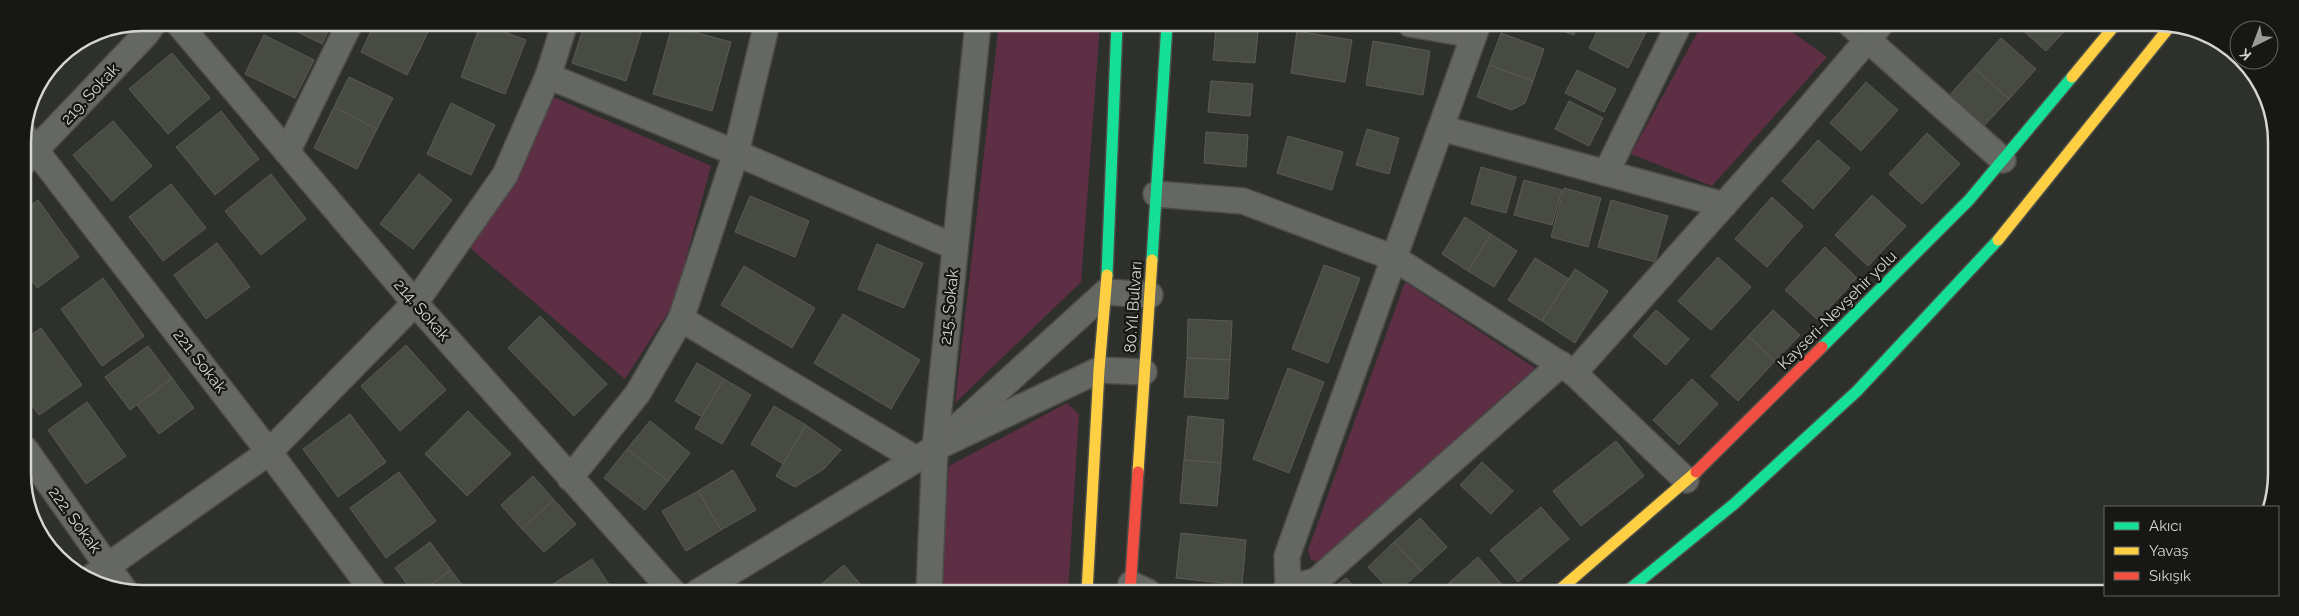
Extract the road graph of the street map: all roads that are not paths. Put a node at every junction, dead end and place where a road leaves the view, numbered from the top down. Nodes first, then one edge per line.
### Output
1 (148, 31) edge
2 (186, 31) edge
3 (346, 31) edge
4 (562, 31) edge
5 (765, 31) edge
6 (977, 31) edge
7 (1117, 31) edge
8 (1168, 31) edge
9 (1475, 31) edge
10 (1676, 31) edge
11 (1864, 31) edge
12 (1868, 31) edge
13 (2110, 31) edge
14 (2166, 31) edge
15 (548, 76) junction
16 (1441, 128) junction
17 (31, 146) edge
18 (287, 152) junction
19 (31, 153) edge
20 (736, 153) junction
21 (2003, 160) junction
22 (1606, 173) junction
23 (1156, 194) junction
24 (1724, 205) junction
25 (955, 247) junction
26 (1394, 258) junction
27 (1106, 292) junction
28 (1150, 295) junction
29 (415, 303) junction
30 (681, 319) junction
31 (1567, 368) junction
32 (1099, 370) junction
33 (1144, 372) junction
34 (269, 452) junction
35 (926, 453) junction
36 (31, 459) edge
37 (570, 478) junction
38 (1686, 480) junction
39 (100, 571) edge
40 (112, 581) edge
41 (369, 585) edge
42 (667, 585) edge
43 (709, 585) edge
44 (929, 585) edge
45 (1087, 585) edge
46 (1136, 585) edge
47 (1286, 585) edge
48 (1303, 585) edge
49 (1565, 585) edge
50 (1635, 585) edge

1 - 17 street, 219. Sokak
2 - 18 street, 214. Sokak
3 - 18 street
4 - 15 street
5 - 20 street
6 - 25 street, 215. Sokak
7 - 27 main road, 80.Yıl Bulvarı
8 - 23 main road, 80.Yıl Bulvarı
9 - 16 street
10 - 22 street
11 - 24 street
12 - 21 street
13 - 21 main road, Kayseri-Nevşehir yolu
14 - 50 main road
15 - 20 street
15 - 29 street
16 - 22 street
16 - 26 street
18 - 29 street, 214. Sokak
19 - 34 street, 221. Sokak
20 - 25 street
20 - 30 street
21 - 38 main road, Kayseri-Nevşehir yolu
22 - 24 street
23 - 26 street
23 - 28 main road, 80.Yıl Bulvarı
24 - 31 street
25 - 35 street, 215. Sokak
26 - 31 street
26 - 47 street
27 - 28 street
27 - 32 main road, 80.Yıl Bulvarı
27 - 35 street
28 - 33 main road, 80.Yıl Bulvarı
29 - 34 street
29 - 37 street, 214. Sokak
30 - 35 street
30 - 37 street
31 - 38 street
31 - 48 street
32 - 33 street
32 - 35 street
32 - 45 main road, 80.Yıl Bulvarı
33 - 46 main road, 80.Yıl Bulvarı
34 - 39 street
34 - 41 street, 221. Sokak
35 - 43 street
35 - 44 street, 215. Sokak
36 - 39 street, 222. Sokak
37 - 42 street, 214. Sokak
38 - 49 main road, Kayseri-Nevşehir yolu
39 - 40 street, 222. Sokak

